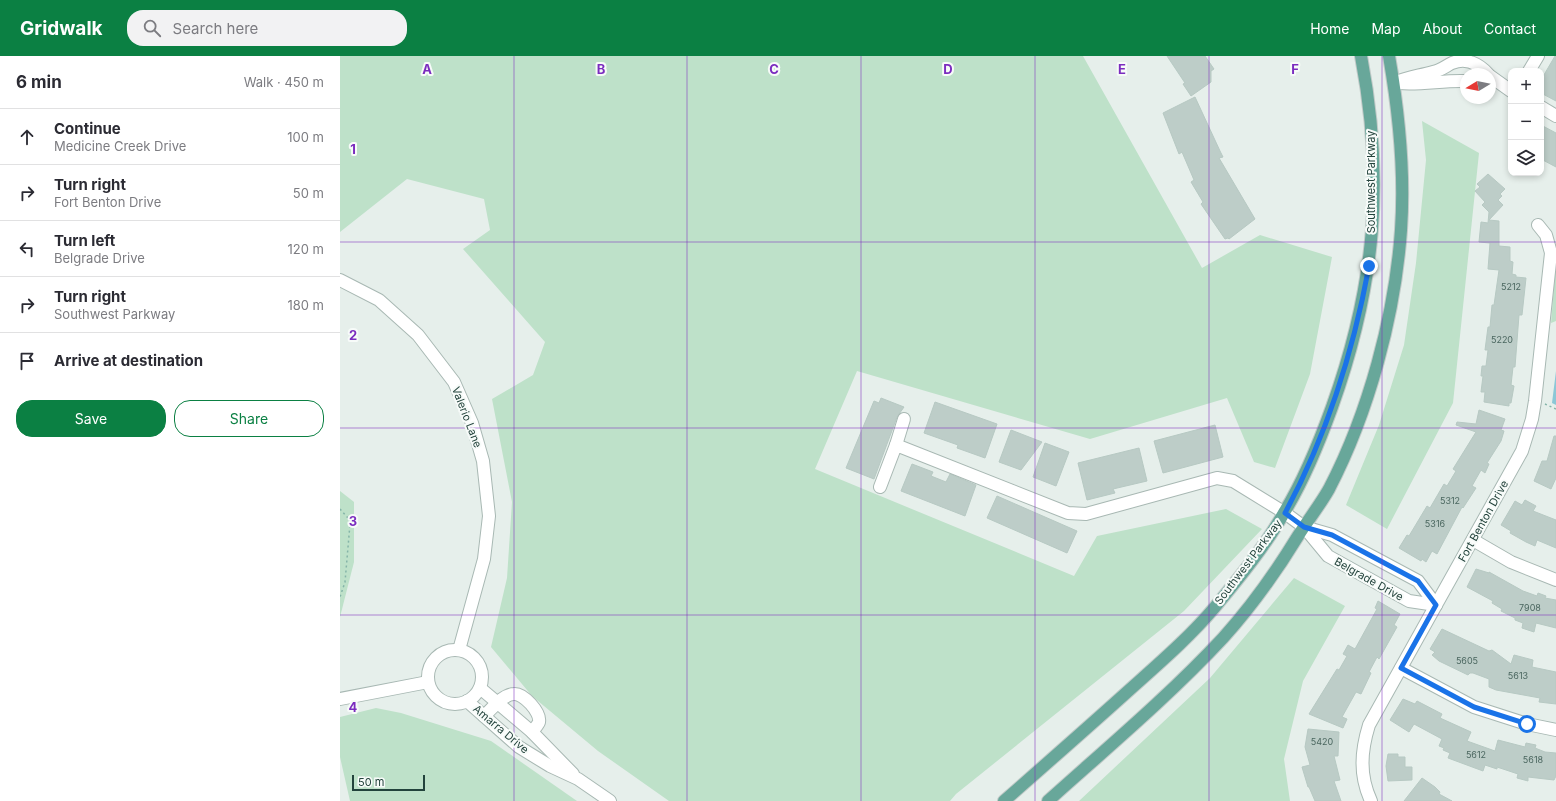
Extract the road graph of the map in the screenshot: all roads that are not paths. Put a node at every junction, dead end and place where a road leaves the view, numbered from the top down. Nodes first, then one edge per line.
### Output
1 (1360, 56) edge
2 (1389, 56) edge
3 (1538, 56) edge
4 (1482, 68) edge
5 (1531, 68) edge
6 (1496, 80) edge
7 (1460, 81) edge
8 (1394, 83) junction
9 (1496, 87) edge
10 (1508, 89) edge
11 (1508, 90) edge
12 (1544, 110) edge
13 (1556, 116) edge
14 (1538, 225) dead end
15 (340, 280) edge
16 (904, 420) dead end
17 (896, 445) junction
18 (880, 487) dead end
19 (1285, 513) junction
20 (1304, 527) junction
21 (1473, 540) junction
22 (1556, 580) edge
23 (1436, 605) junction
24 (460, 650) junction
25 (1401, 668) junction
26 (428, 682) junction
27 (480, 688) junction
28 (340, 699) edge
29 (467, 701) junction
30 (499, 702) junction
31 (484, 716) junction
32 (1556, 730) edge
33 (531, 731) junction
34 (517, 745) junction
35 (578, 779) junction
36 (610, 801) edge
37 (1004, 801) edge
38 (1048, 801) edge
39 (1371, 801) edge

1 - 19 main road, Southwest Parkway
2 - 8 main road
3 - 5 street
4 - 8 street
6 - 10 street
7 - 8 street
8 - 20 main road
9 - 11 street
12 - 13 street
14 - 21 street, Fort Benton Drive
15 - 24 street, Valerio Lane
16 - 17 street
17 - 18 street
17 - 19 street, Belgrade Drive
19 - 20 street, Belgrade Drive
19 - 37 main road, Southwest Parkway
20 - 23 street, Belgrade Drive
20 - 23 street, Belgrade Drive
20 - 38 main road
21 - 22 street
21 - 23 street, Fort Benton Drive
23 - 25 street, Fort Benton Drive
24 - 26 street
24 - 27 street
25 - 32 street
25 - 39 street, Fort Benton Drive
26 - 28 street
26 - 29 street
27 - 29 street
27 - 30 street, Amarra Drive
29 - 31 street, Amarra Drive
30 - 31 street
30 - 33 street, Amarra Drive
30 - 33 street
31 - 34 street, Amarra Drive
33 - 34 street
33 - 35 street, Amarra Drive
34 - 35 street, Amarra Drive
35 - 36 street, Amarra Drive

